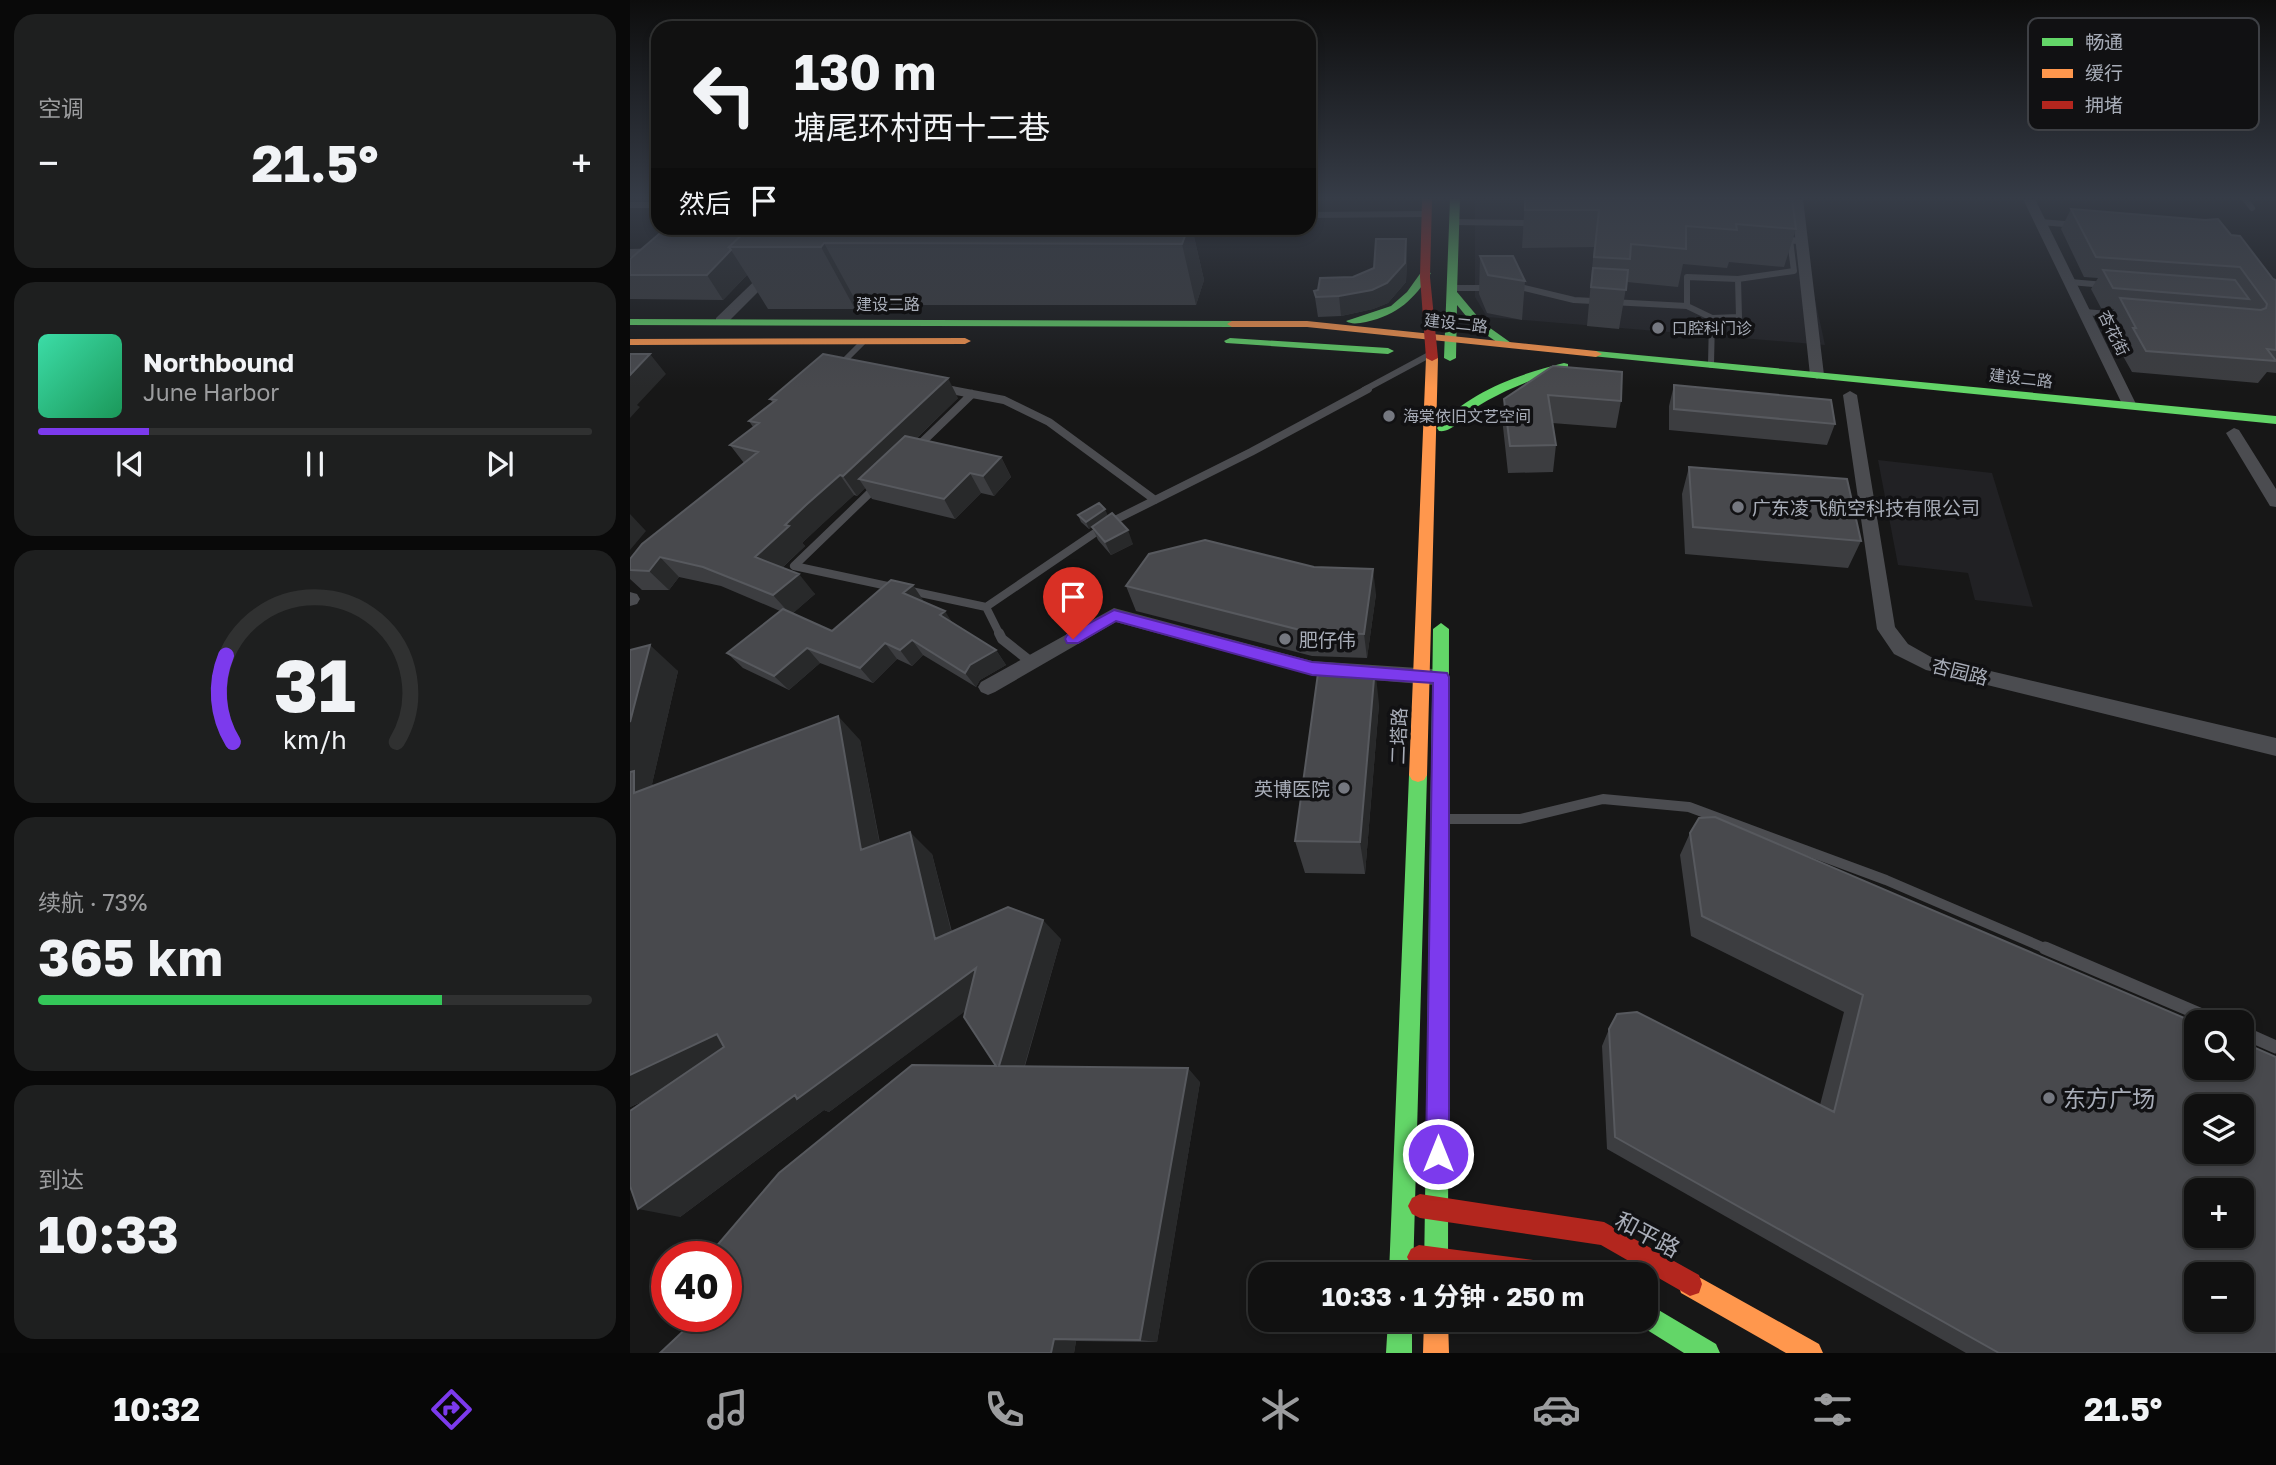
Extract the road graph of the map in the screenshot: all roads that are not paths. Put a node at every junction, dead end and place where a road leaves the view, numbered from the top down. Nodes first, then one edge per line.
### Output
1 (781, 262) edge
2 (1426, 262) edge
3 (1453, 262) edge
4 (1795, 262) edge
5 (1799, 262) edge
6 (2060, 262) edge
7 (1426, 273) junction
8 (1738, 279) junction
9 (2070, 282) junction
10 (2108, 285) edge
11 (1452, 290) junction
12 (1687, 306) junction
13 (2084, 312) junction
14 (2138, 317) edge
15 (1712, 318) junction
16 (722, 321) junction
17 (630, 322) edge
18 (1238, 324) junction
19 (1307, 324) junction
20 (1428, 337) junction
21 (985, 341) dead end
22 (630, 342) edge
23 (863, 342) junction
24 (1511, 346) junction
25 (1449, 347) junction
26 (1432, 354) junction
27 (1712, 365) junction
28 (1564, 366) junction
29 (851, 370) edge
30 (1817, 375) junction
31 (932, 386) edge
32 (972, 394) junction
33 (1850, 395) junction
34 (2130, 406) junction
35 (2028, 412) dead end
36 (2276, 420) edge
37 (1443, 428) junction
38 (2227, 432) joint
39 (2255, 435) dead end
40 (903, 461) edge
41 (883, 480) edge
42 (1155, 500) junction
43 (2276, 502) edge
44 (1442, 553) dead end
45 (986, 607) junction
46 (1441, 608) dead end
47 (1031, 662) junction
48 (1421, 676) junction
49 (1441, 677) junction
50 (988, 687) dead end
51 (2276, 747) edge
52 (1440, 819) junction
53 (2190, 1010) edge
54 (2254, 1037) edge
55 (2276, 1047) edge
56 (1403, 1204) junction
57 (1437, 1209) junction
58 (1402, 1256) junction
59 (1402, 1262) edge
60 (1422, 1262) edge
61 (1436, 1262) edge
62 (1658, 1322) edge
63 (1400, 1332) edge
64 (1436, 1332) edge
65 (1399, 1353) edge
66 (1436, 1353) edge
67 (1707, 1353) edge
68 (1810, 1353) edge

1 - 16 street
2 - 7 main road, 二塔路
3 - 11 main road
4 - 8 lane
5 - 30 street
6 - 9 street, 杏花街
7 - 19 main road
7 - 20 main road, 二塔路
8 - 12 lane
8 - 15 lane
9 - 10 lane
9 - 13 street, 杏花街
11 - 12 lane
11 - 24 main road
11 - 25 main road
12 - 15 lane
13 - 14 lane
13 - 34 street, 杏花街
15 - 27 lane
16 - 17 main road, 建设二路
16 - 18 main road, 建设二路
18 - 19 main road, 建设二路
18 - 26 main road, 建设二路
19 - 20 main road, 建设二路
20 - 25 main road, 建设二路
20 - 26 main road, 二塔路
21 - 23 main road, 建设二路
22 - 23 main road, 建设二路
23 - 29 lane
24 - 25 main road, 建设二路
24 - 27 main road, 建设二路
25 - 26 main road, 建设二路
25 - 28 main road, 建设二路
25 - 37 main road
26 - 42 lane
26 - 48 main road, 二塔路
27 - 30 main road, 建设二路
28 - 33 main road, 建设二路
28 - 37 main road
30 - 34 main road, 建设二路
31 - 32 lane
32 - 40 lane
32 - 42 lane
33 - 35 main road, 建设二路
33 - 51 street, 杏园路
34 - 36 main road, 建设二路
37 - 44 main road
38 - 39 main road
38 - 43 street
41 - 45 lane
42 - 45 lane
45 - 47 lane
46 - 49 main road
47 - 48 street
47 - 50 street
48 - 49 street
48 - 56 main road, 二塔路
49 - 52 main road
52 - 53 lane
52 - 57 main road
54 - 55 lane
56 - 57 main road, 和平路
56 - 58 main road, 二塔路
57 - 61 main road
57 - 68 main road, 和平路
58 - 59 main road, 二塔路
58 - 60 main road
62 - 67 main road
63 - 65 main road
64 - 66 main road

